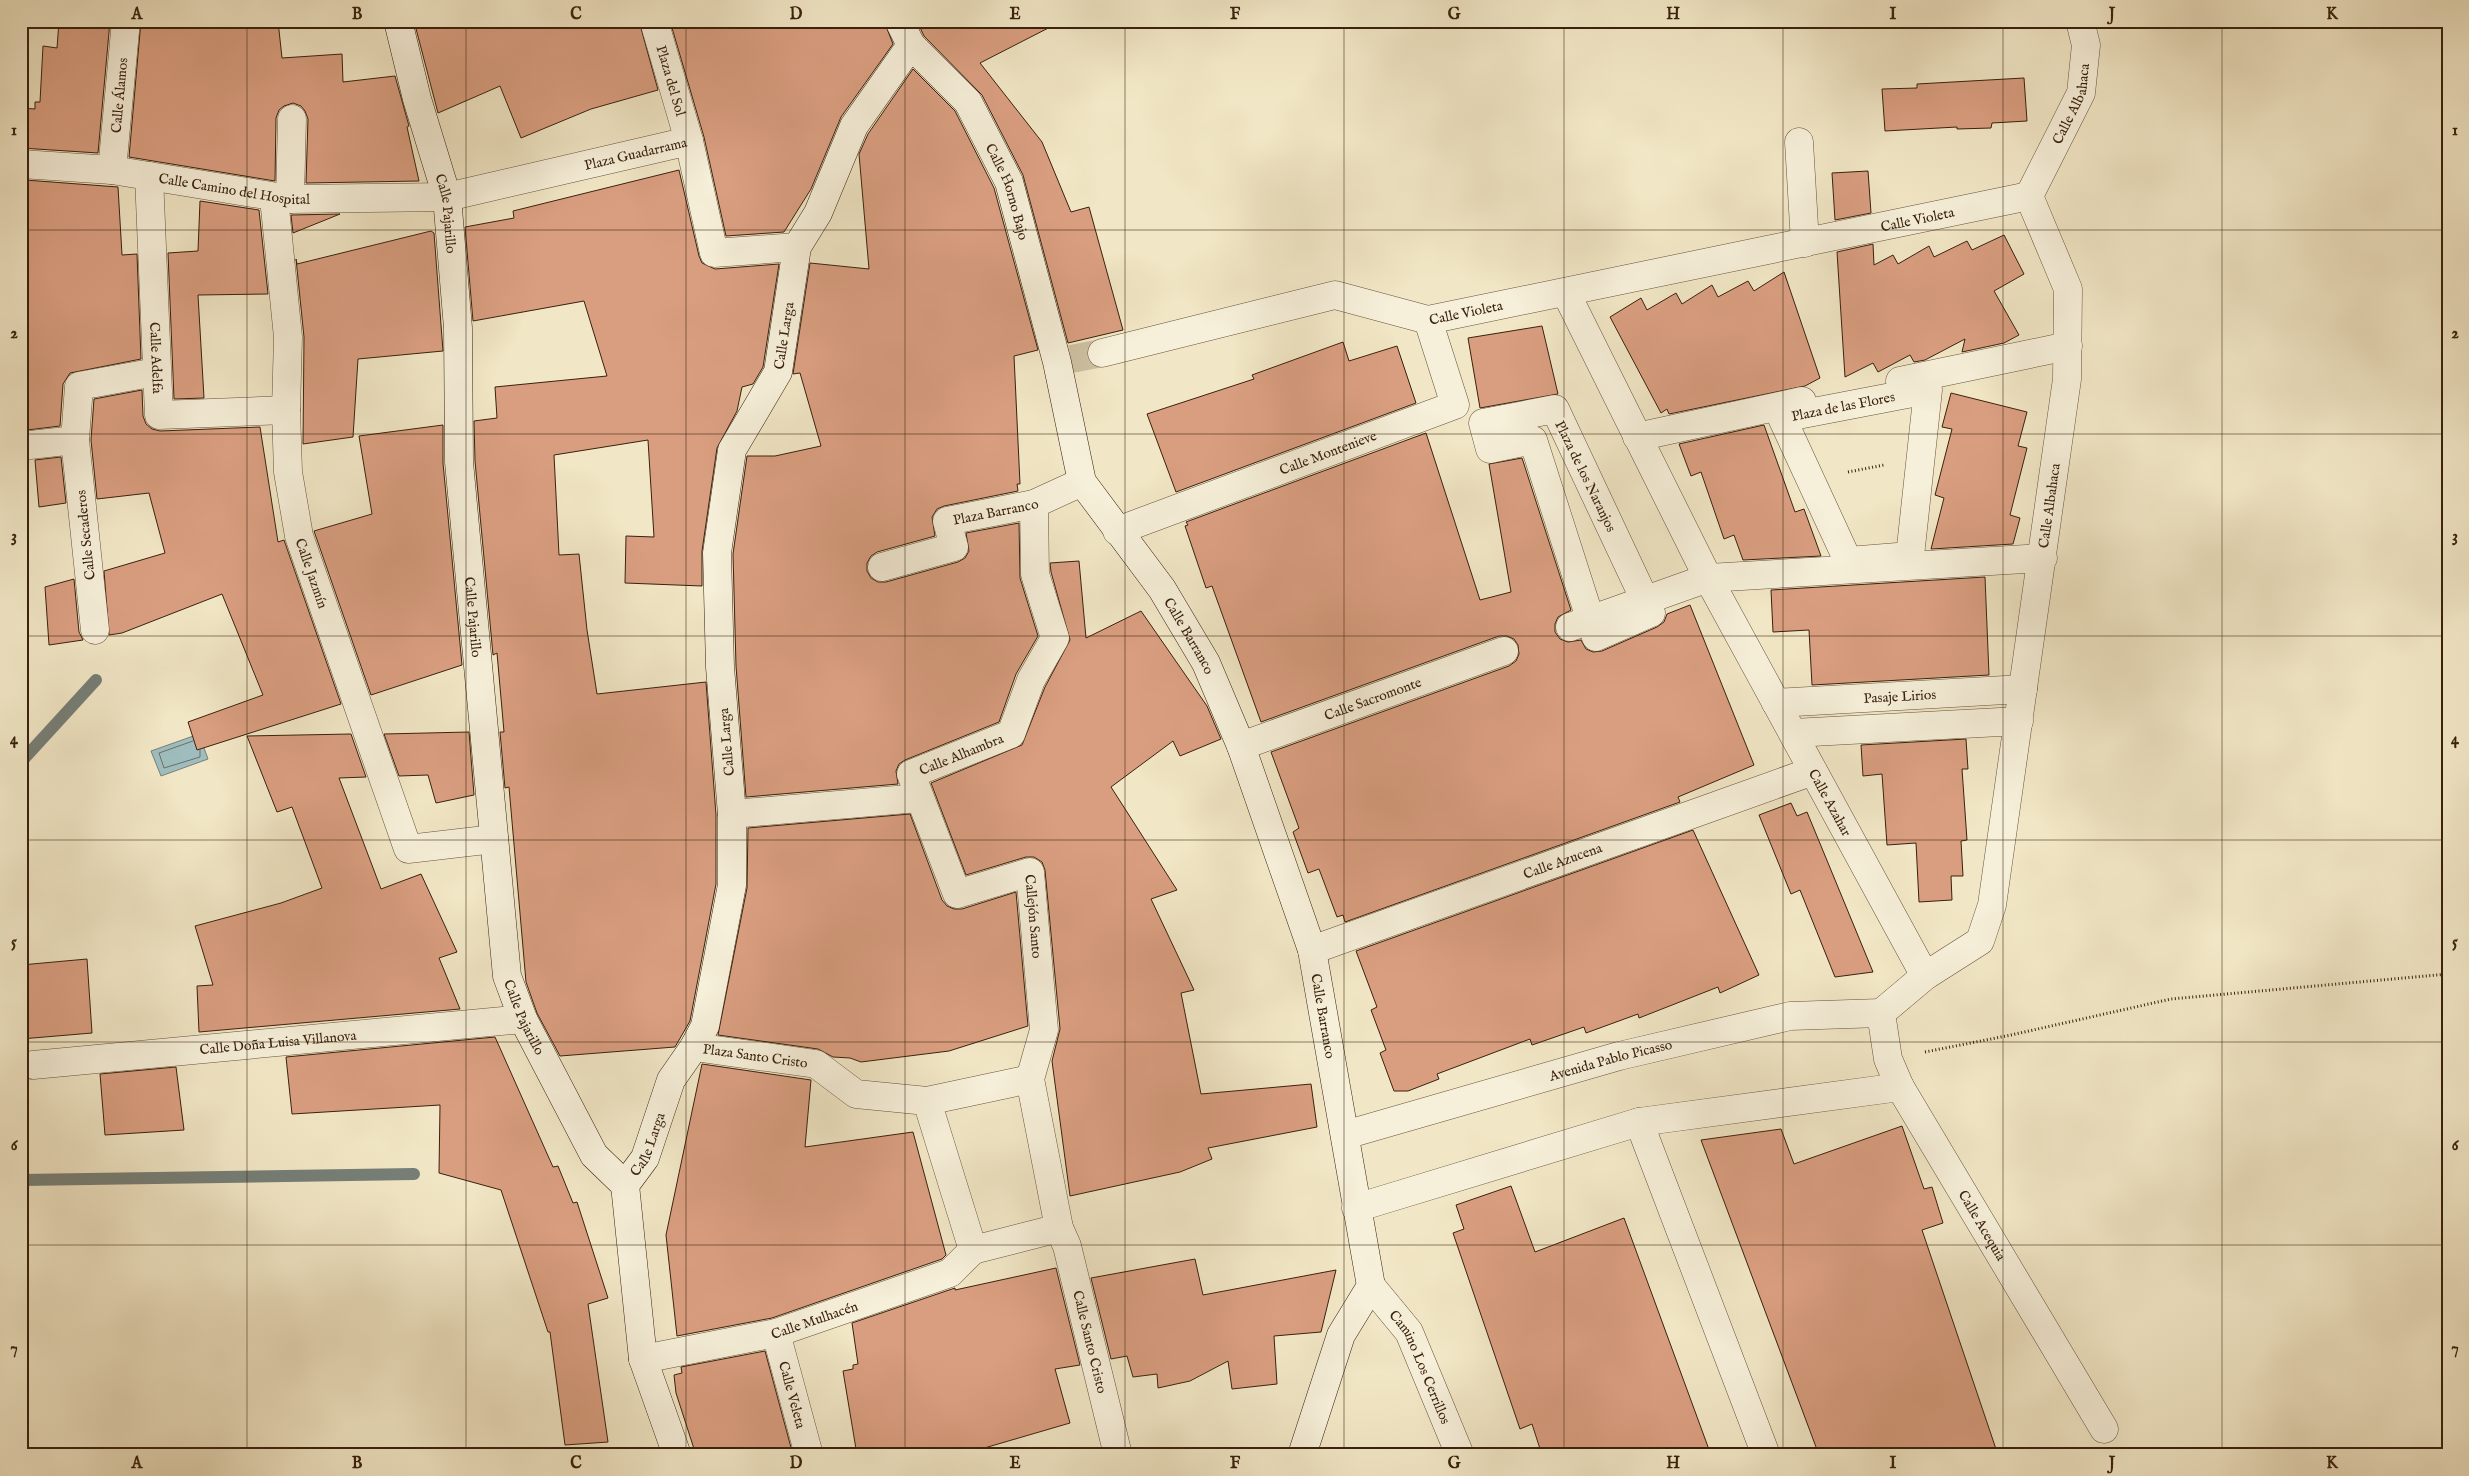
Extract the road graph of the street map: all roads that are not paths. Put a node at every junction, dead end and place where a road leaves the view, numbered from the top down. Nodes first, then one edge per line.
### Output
1 (126, 21) edge
2 (398, 21) edge
3 (654, 21) edge
4 (2080, 21) edge
5 (905, 33) edge
6 (292, 119) dead end
7 (689, 141) junction
8 (1799, 142) dead end
9 (21, 164) edge
10 (112, 170) junction
11 (149, 176) junction
12 (2030, 196) junction
13 (447, 197) junction
14 (282, 199) junction
15 (1805, 243) junction
16 (797, 246) junction
17 (1566, 293) junction
18 (1428, 320) junction
19 (2068, 346) junction
20 (1108, 352) tunnel mouth
21 (156, 372) junction
22 (286, 410) junction
23 (1637, 436) junction
24 (75, 440) junction
25 (21, 446) edge
26 (1811, 480) joint
27 (1082, 482) junction
28 (1034, 504) junction
29 (1116, 531) junction
30 (2043, 558) junction
31 (882, 567) dead end
32 (1708, 578) junction
33 (1646, 600) junction
34 (95, 630) dead end
35 (1504, 651) dead end
36 (2023, 689) junction
37 (1776, 703) junction
38 (2019, 721) junction
39 (1793, 733) junction
40 (1241, 746) junction
41 (1813, 771) junction
42 (919, 798) junction
43 (732, 814) junction
44 (494, 839) junction
45 (1312, 950) junction
46 (1925, 976) junction
47 (1881, 1013) junction
48 (523, 1019) junction
49 (694, 1047) junction
50 (33, 1065) dead end
51 (1030, 1079) junction
52 (1900, 1087) junction
53 (927, 1101) junction
54 (1639, 1122) junction
55 (1345, 1135) junction
56 (625, 1185) junction
57 (1356, 1208) junction
58 (1059, 1228) junction
59 (973, 1250) junction
60 (1371, 1286) junction
61 (776, 1333) junction
62 (643, 1360) junction
63 (2104, 1429) dead end
64 (1113, 1454) edge
65 (677, 1455) edge
66 (809, 1455) edge
67 (1302, 1455) edge
68 (1460, 1455) edge
69 (1766, 1455) edge

1 - 10 street, Calle Álamos
2 - 13 street, Calle Pajarillo
3 - 7 street, Plaza del Sol
4 - 12 street, Calle Albahaca
5 - 16 street, Calle Larga
5 - 27 street, Calle Horno Bajo
6 - 14 street, Calle Jazmín
7 - 13 street, Plaza Guadarrama
7 - 16 street, Plaza Guadarrama
8 - 15 street
9 - 10 street, Calle Camino del Hospital
10 - 11 street, Calle Camino del Hospital
11 - 14 street, Calle Camino del Hospital
11 - 21 street, Calle Adelfa
12 - 15 street, Calle Violeta
12 - 19 street, Calle Albahaca
13 - 14 street, Calle Camino del Hospital
13 - 44 street, Calle Pajarillo
14 - 22 street, Calle Jazmín
15 - 17 street, Calle Violeta
16 - 43 street, Calle Larga
17 - 18 street, Calle Violeta
17 - 23 street
18 - 20 street, Calle Violeta
18 - 29 street, Calle Montenieve
19 - 23 street, Plaza de las Flores
19 - 30 street, Calle Albahaca
21 - 22 street, Calle Adelfa
21 - 24 street, Calle Secaderos
22 - 44 street, Calle Jazmín
23 - 32 street
24 - 25 street
24 - 34 street, Calle Secaderos
26 - 26 street, Plaza de las Flores
27 - 28 street, Plaza Barranco
27 - 29 street
28 - 31 street, Plaza Barranco
28 - 42 street, Calle Alhambra
29 - 40 street, Calle Barranco
30 - 32 street
30 - 36 street, Calle Albahaca
32 - 33 street, Plaza de los Naranjos
32 - 37 street, Calle Azahar
33 - 33 street, Plaza de los Naranjos
35 - 40 street, Calle Sacromonte
36 - 37 street, Pasaje Lirios
36 - 38 street, Calle Albahaca
37 - 39 street, Calle Azahar
38 - 39 street
38 - 46 street, Calle Albahaca
39 - 41 street, Calle Azahar
40 - 45 street, Calle Barranco
41 - 45 street, Calle Azucena
41 - 46 street, Calle Azahar
42 - 43 street, Calle Alhambra
42 - 51 street, Callejón Santo
43 - 49 street, Calle Larga
44 - 48 street, Calle Pajarillo
45 - 55 street, Calle Barranco
46 - 47 street
47 - 52 street, Calle Acequia
47 - 55 street, Avenida Pablo Picasso
48 - 50 street, Calle Doña Luisa Villanova
48 - 56 street, Calle Pajarillo
49 - 53 street, Plaza Santo Cristo
49 - 56 street, Calle Larga
51 - 53 street, Plaza Santo Cristo
51 - 58 street, Calle Santo Cristo
52 - 54 street
52 - 63 street, Calle Acequia
53 - 59 street
54 - 57 street
54 - 69 street
55 - 57 street, Calle Barranco
56 - 62 street, Calle Larga
57 - 60 street, Calle Barranco
58 - 59 street
58 - 64 street, Calle Santo Cristo
59 - 61 street, Calle Mulhacén
60 - 67 street
60 - 68 street, Camino Los Cerrillos
61 - 62 street, Calle Mulhacén
61 - 66 street, Calle Veleta
62 - 65 street, Calle Larga

